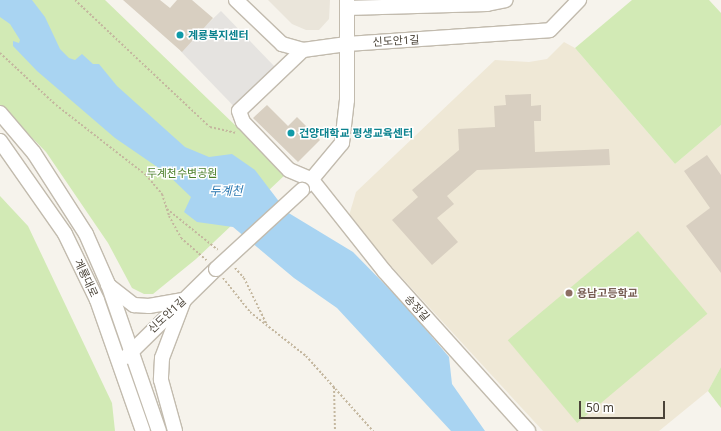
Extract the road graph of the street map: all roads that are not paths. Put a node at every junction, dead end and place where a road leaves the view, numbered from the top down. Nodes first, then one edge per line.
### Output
1 (236, 0) edge
2 (506, 0) edge
3 (579, 0) edge
4 (347, 4) edge
5 (569, 5) edge
6 (347, 44) junction
7 (303, 50) junction
8 (0, 113) edge
9 (0, 141) edge
10 (312, 180) junction
11 (108, 284) junction
12 (184, 300) junction
13 (131, 350) junction
14 (120, 364) junction
15 (143, 431) edge
16 (159, 431) edge
17 (175, 431) edge
18 (528, 431) edge

1 - 7 street
2 - 4 street
3 - 5 street, 신도안1길
4 - 6 street
5 - 6 street, 신도안1길
6 - 7 street, 신도안1길
6 - 10 street
7 - 10 street
8 - 11 street, 계룡대로
9 - 14 street, 계룡대로
10 - 12 street, 신도안1길, bridge
10 - 18 street, 송정길
11 - 12 street
11 - 13 street, 계룡대로
12 - 13 street, 신도안1길
12 - 17 street
13 - 14 street, 신도안1길
13 - 16 street, 계룡대로
14 - 15 street, 계룡대로

